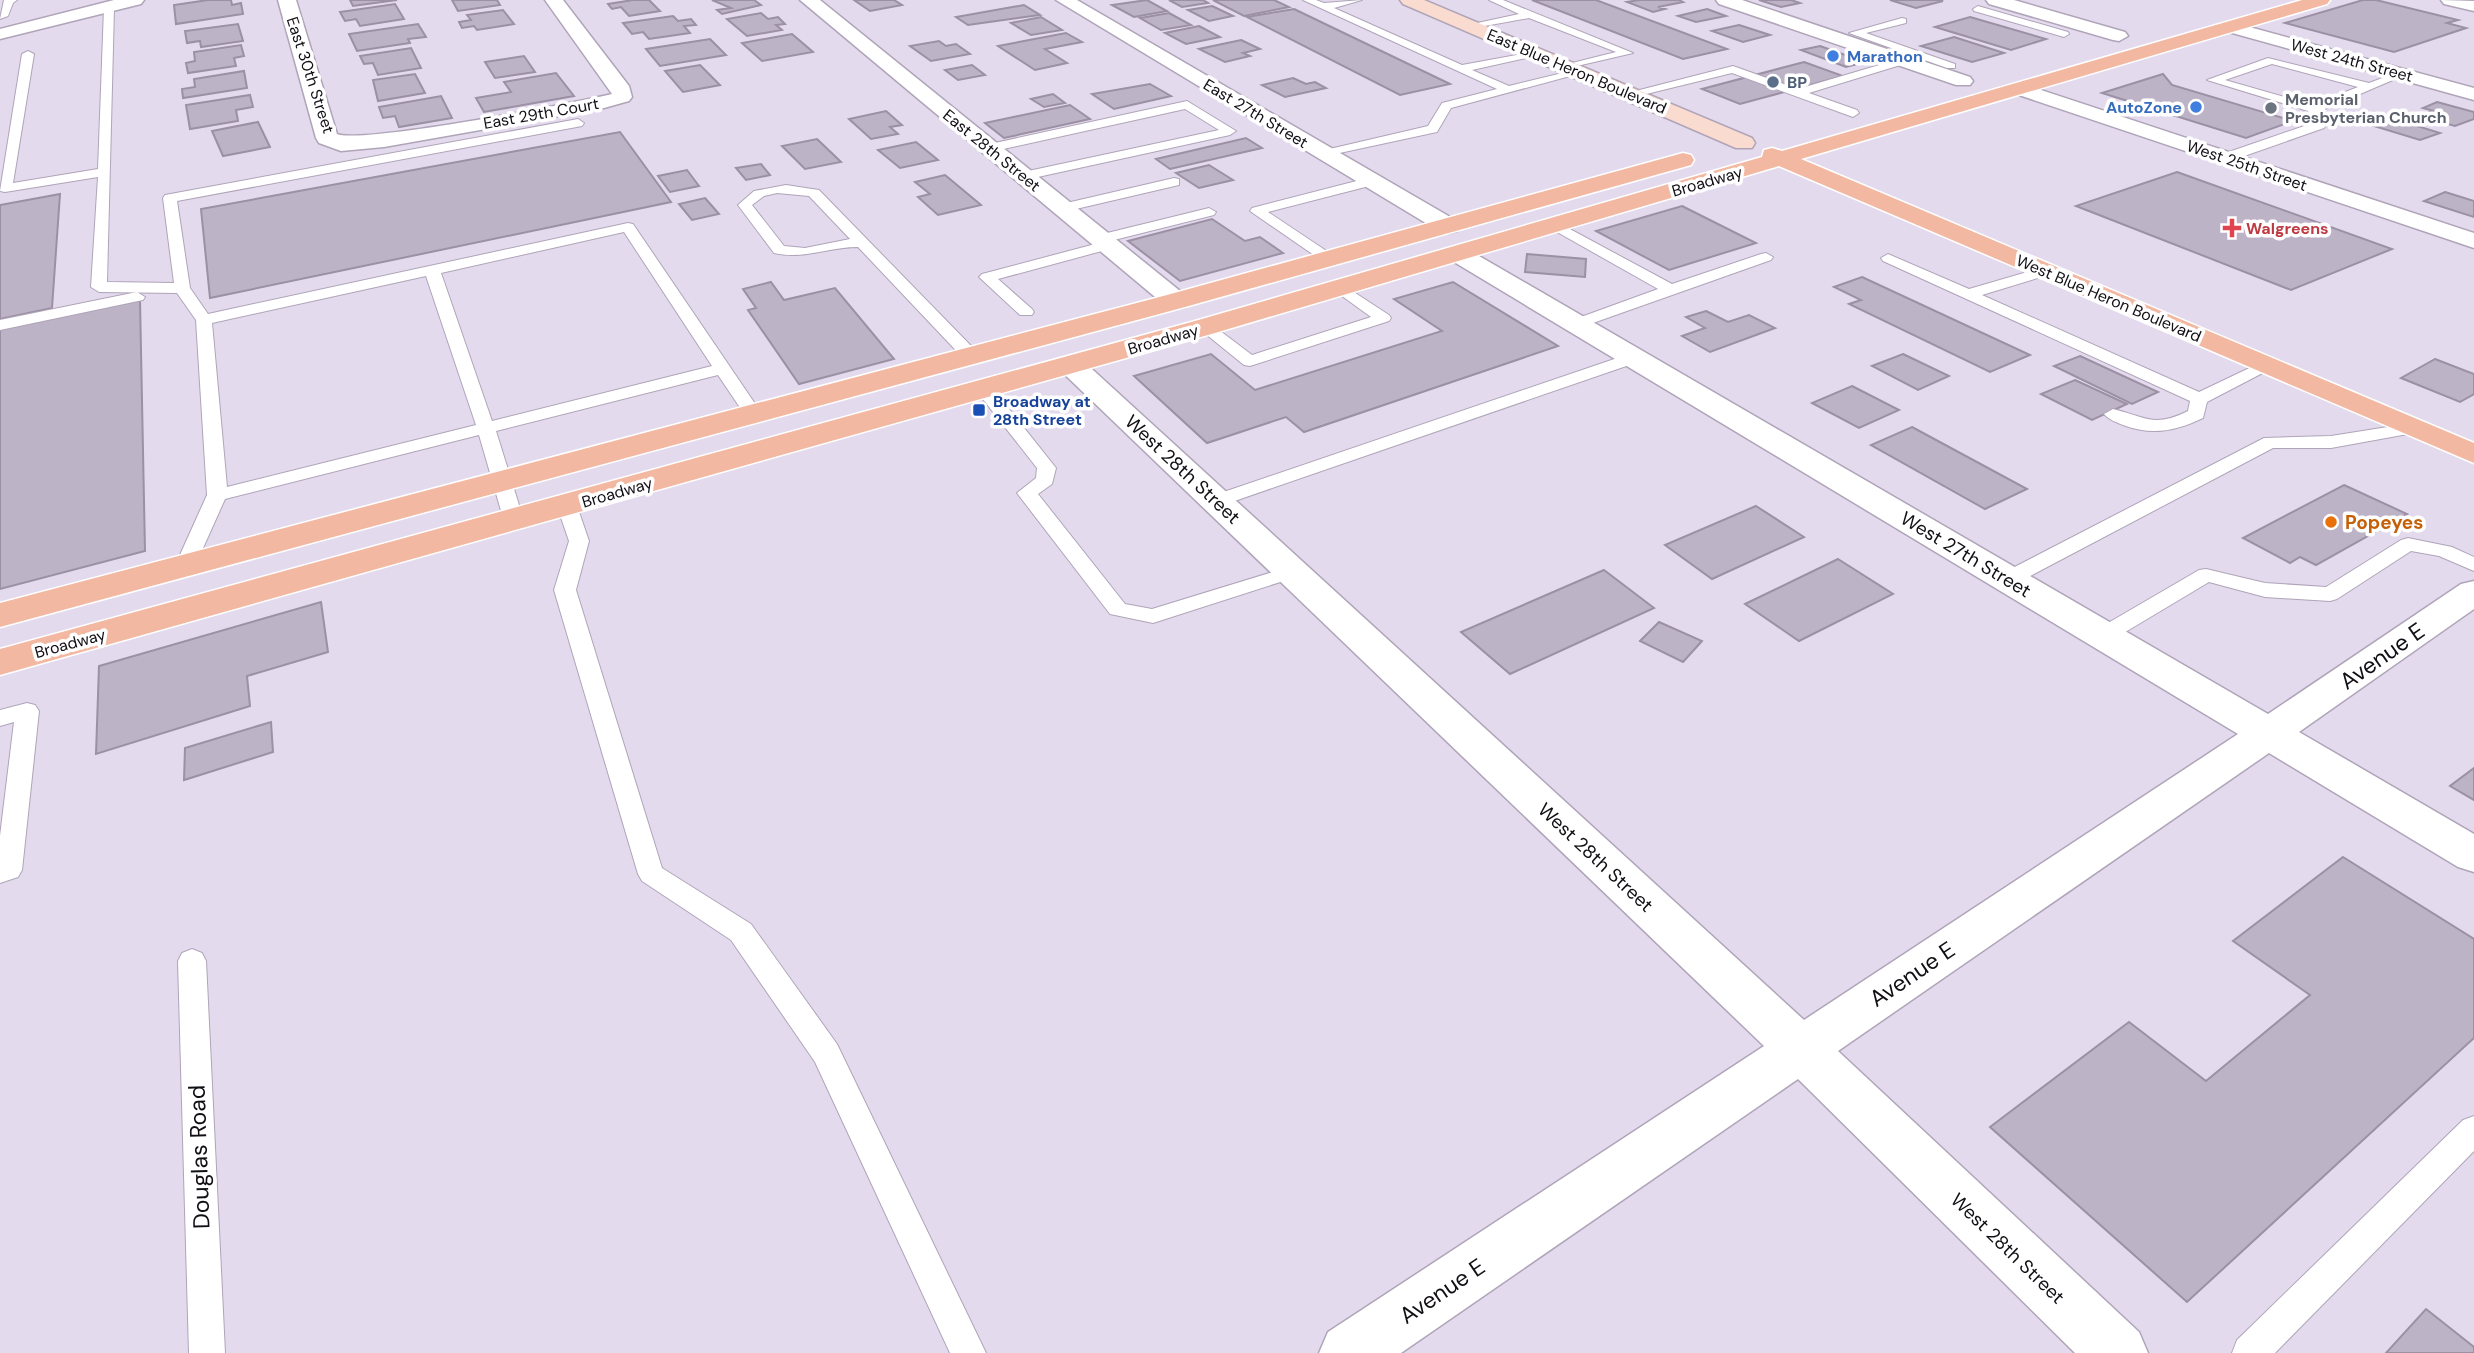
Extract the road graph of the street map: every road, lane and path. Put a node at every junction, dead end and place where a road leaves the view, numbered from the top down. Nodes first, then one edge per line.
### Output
1 (12, 0) edge
2 (135, 0) edge
3 (287, 0) edge
4 (554, 0) edge
5 (809, 0) edge
6 (1065, 0) edge
7 (1308, 0) edge
8 (1357, 0) edge
9 (1409, 0) edge
10 (1494, 0) edge
11 (1725, 0) edge
12 (1995, 0) edge
13 (2321, 0) edge
14 (2450, 0) edge
15 (2474, 6) edge
16 (1322, 7) junction
17 (109, 8) junction
18 (1978, 9) dead end
19 (1531, 14) junction
20 (2045, 14) junction
21 (0, 16) edge
22 (1902, 21) dead end
23 (2020, 21) junction
24 (1472, 27) junction
25 (2231, 27) junction
26 (1854, 33) junction
27 (0, 34) edge
28 (2126, 34) joint
29 (1835, 38) junction
30 (2065, 43) joint
31 (1535, 53) junction
32 (28, 54) dead end
33 (1903, 61) junction
34 (1459, 69) junction
35 (1573, 70) junction
36 (2401, 74) junction
37 (1964, 75) junction
38 (2367, 86) junction
39 (2020, 89) junction
40 (1508, 90) junction
41 (1798, 92) junction
42 (1924, 92) dead end
43 (2474, 93) edge
44 (1630, 94) junction
45 (2313, 109) junction
46 (1862, 110) joint
47 (578, 123) dead end
48 (1814, 124) dead end
49 (1771, 136) dead end
50 (1744, 143) junction
51 (341, 144) joint
52 (990, 148) junction
53 (1326, 154) junction
54 (2225, 158) junction
55 (1781, 159) junction
56 (105, 172) junction
57 (1024, 176) junction
58 (1372, 181) junction
59 (1174, 182) dead end
60 (3, 190) edge
61 (1063, 208) junction
62 (1209, 212) dead end
63 (1555, 225) junction
64 (1453, 240) junction
65 (1104, 242) junction
66 (2474, 242) edge
67 (863, 243) junction
68 (1766, 257) dead end
69 (1888, 258) dead end
70 (1329, 259) junction
71 (432, 270) junction
72 (2046, 271) junction
73 (182, 288) junction
74 (1340, 288) junction
75 (1671, 290) junction
76 (1969, 294) junction
77 (1176, 301) junction
78 (1026, 312) dead end
79 (204, 320) junction
80 (1576, 324) junction
81 (0, 325) edge
82 (1205, 327) junction
83 (971, 356) junction
84 (1632, 358) junction
85 (1071, 365) junction
86 (2268, 366) junction
87 (724, 368) junction
88 (984, 390) junction
89 (2199, 399) junction
90 (752, 414) junction
91 (2113, 414) dead end
92 (863, 423) junction
93 (486, 428) junction
94 (2413, 428) junction
95 (2474, 454) edge
96 (502, 481) junction
97 (217, 495) junction
98 (1216, 501) junction
99 (567, 506) junction
100 (514, 521) junction
101 (2474, 565) edge
102 (185, 566) junction
103 (1293, 572) junction
104 (2008, 579) junction
105 (2474, 592) edge
106 (0, 615) edge
107 (2104, 635) junction
108 (0, 662) edge
109 (0, 719) edge
110 (2270, 733) junction
111 (2474, 855) edge
112 (0, 873) edge
113 (192, 961) dead end
114 (1801, 1049) junction
115 (2474, 1130) edge
116 (207, 1353) edge
117 (968, 1353) edge
118 (1349, 1353) edge
119 (2118, 1353) edge
120 (2250, 1353) edge

1 - 21 lane
2 - 17 street
3 - 51 street, East 30th Street
4 - 51 street, East 29th Court
5 - 52 street, East 28th Street
6 - 53 street, East 27th Street
7 - 16 lane
8 - 16 lane
9 - 24 main road, East Blue Heron Boulevard
10 - 19 lane
11 - 29 street
12 - 20 street
13 - 25 main road, Broadway
14 - 15 street
16 - 34 lane
17 - 27 street
17 - 56 lane
18 - 23 lane
19 - 24 lane
19 - 35 lane
20 - 23 lane
20 - 28 street
22 - 26 lane
23 - 30 lane
24 - 31 main road, East Blue Heron Boulevard
25 - 36 street, West 24th Street
25 - 39 main road, Broadway
26 - 29 lane
26 - 37 lane
28 - 30 main road
29 - 33 street
31 - 34 lane
31 - 35 main road, East Blue Heron Boulevard
32 - 60 lane
33 - 37 street
33 - 41 lane
34 - 40 lane
35 - 40 lane
35 - 44 main road, East Blue Heron Boulevard
36 - 38 lane
36 - 43 street, West 24th Street
37 - 42 main road
38 - 45 lane
38 - 45 lane
39 - 54 street, West 25th Street
39 - 55 main road, Broadway
40 - 53 lane
41 - 44 lane
41 - 46 lane
44 - 50 main road, East Blue Heron Boulevard
45 - 54 lane
46 - 48 main road
47 - 73 lane
49 - 50 main road, Broadway
50 - 55 main road, West Blue Heron Boulevard
50 - 64 main road, Broadway
52 - 57 street, East 28th Street
52 - 57 lane
53 - 58 street, East 27th Street
54 - 66 street, West 25th Street
55 - 63 main road, Broadway
55 - 72 main road, West Blue Heron Boulevard
56 - 60 lane
56 - 73 lane
57 - 61 street, East 28th Street
58 - 64 street, East 27th Street
58 - 70 lane
59 - 61 lane
61 - 65 street, East 28th Street
62 - 65 lane
63 - 64 main road, Broadway
63 - 75 lane
64 - 70 main road, Broadway
64 - 74 main road, Broadway
64 - 80 street, West 27th Street
65 - 77 street, East 28th Street
65 - 78 lane
67 - 67 lane
67 - 83 lane
68 - 75 lane
69 - 76 lane
70 - 77 main road, Broadway
71 - 79 lane
71 - 87 lane
71 - 93 lane
72 - 76 lane
72 - 86 main road, West Blue Heron Boulevard
73 - 79 lane
73 - 81 lane
74 - 82 main road, Broadway
74 - 82 lane
75 - 80 lane
76 - 89 lane
77 - 83 main road, Broadway
77 - 92 main road
79 - 97 lane
80 - 84 street, West 27th Street
82 - 85 main road, Broadway
83 - 90 main road, Broadway
84 - 98 lane
84 - 104 street, West 27th Street
85 - 88 main road, Broadway
85 - 98 street, West 28th Street
86 - 89 lane
86 - 94 main road, West Blue Heron Boulevard
87 - 90 lane
87 - 93 lane
88 - 92 main road, Broadway
88 - 103 lane
89 - 91 lane
90 - 96 main road, Broadway
92 - 99 main road, Broadway
93 - 96 lane
93 - 97 lane
94 - 95 main road, West Blue Heron Boulevard
94 - 104 lane
96 - 100 lane
96 - 102 main road, Broadway
97 - 102 lane
98 - 103 street, West 28th Street
99 - 100 main road, Broadway
99 - 117 lane
100 - 108 main road, Broadway
101 - 107 lane
102 - 106 main road, Broadway
103 - 114 street, West 28th Street
104 - 107 street, West 27th Street
105 - 110 street, Avenue E
107 - 110 street, West 27th Street
109 - 112 lane
110 - 111 street, West 27th Street
110 - 114 street, Avenue E
113 - 116 lane, Douglas Road
114 - 118 street, Avenue E
114 - 119 street, West 28th Street
115 - 120 lane

